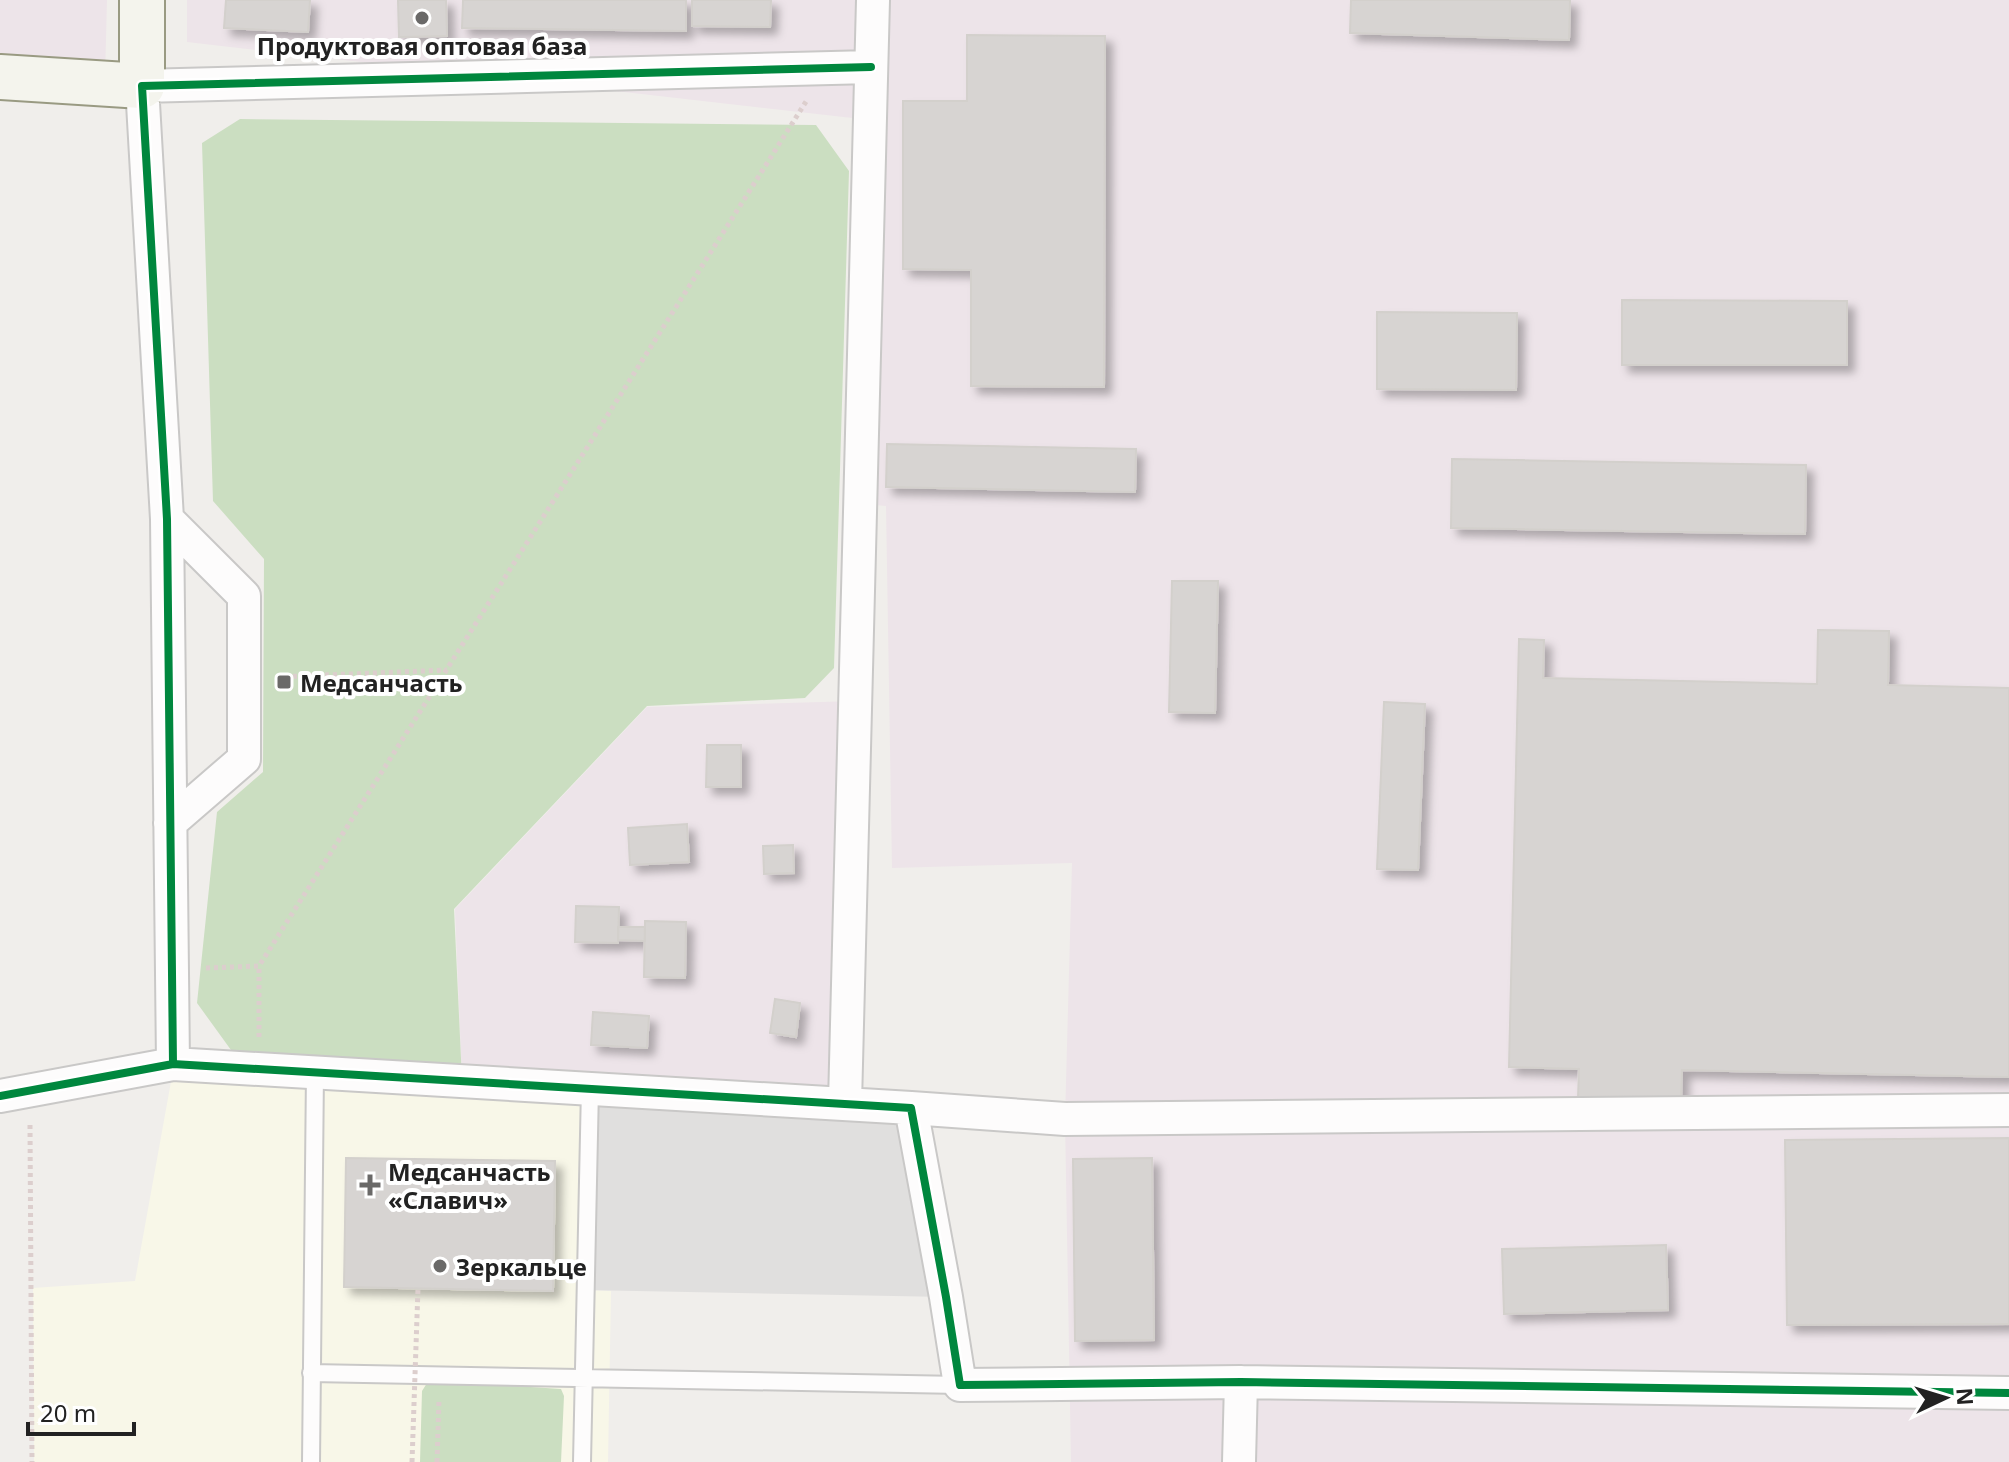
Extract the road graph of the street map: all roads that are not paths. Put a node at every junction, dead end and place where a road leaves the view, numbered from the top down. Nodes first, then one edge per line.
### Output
1 (142, 0) edge
2 (873, 0) edge
3 (871, 67) junction
4 (0, 77) edge
5 (142, 86) junction
6 (167, 519) junction
7 (170, 823) junction
8 (173, 1064) junction
9 (315, 1072) junction
10 (590, 1088) junction
11 (15, 1094) edge
12 (845, 1103) junction
13 (911, 1108) junction
14 (2009, 1110) edge
15 (311, 1373) junction
16 (584, 1380) junction
17 (1241, 1382) junction
18 (960, 1385) junction
19 (2009, 1393) edge
20 (311, 1462) edge
21 (582, 1462) edge
22 (1239, 1462) edge

1 - 5 main road
2 - 3 street
3 - 5 street
3 - 12 street
4 - 5 main road
5 - 6 street
6 - 7 street
6 - 7 street
7 - 8 street
8 - 9 street
8 - 11 street
9 - 10 street
9 - 15 lane
10 - 12 street
10 - 16 lane
12 - 13 street
13 - 14 street
13 - 18 street
15 - 16 lane
15 - 20 lane
16 - 18 lane
16 - 21 lane
17 - 18 street
17 - 19 street
17 - 22 street

